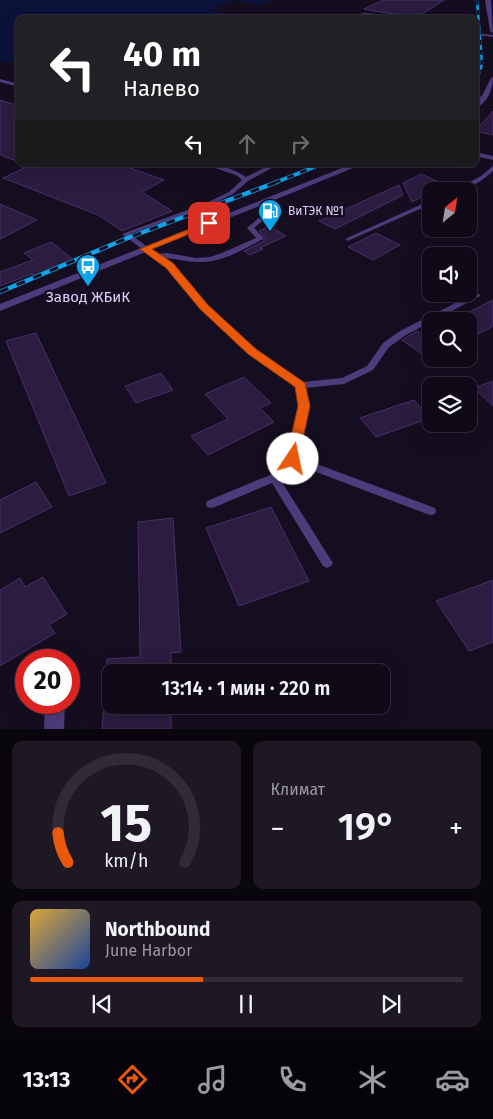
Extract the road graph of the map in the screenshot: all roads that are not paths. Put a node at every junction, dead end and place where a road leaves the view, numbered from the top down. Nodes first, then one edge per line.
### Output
1 (488, 0) edge
2 (355, 15) edge
3 (379, 15) edge
4 (493, 31) edge
5 (479, 34) edge
6 (493, 36) edge
7 (493, 79) edge
8 (0, 80) edge
9 (15, 85) edge
10 (479, 103) edge
11 (479, 155) edge
12 (493, 158) edge
13 (216, 167) edge
14 (270, 167) edge
15 (351, 167) edge
16 (493, 168) edge
17 (246, 180) junction
18 (473, 182) edge
19 (271, 199) junction
20 (422, 206) edge
21 (348, 239) dead end
22 (145, 249) junction
23 (155, 256) junction
24 (464, 302) edge
25 (0, 308) edge
26 (300, 385) junction
27 (293, 459) junction
28 (274, 478) junction
29 (211, 504) dead end
30 (430, 511) dead end
31 (327, 563) dead end
32 (55, 714) edge
33 (54, 729) edge

1 - 4 street
2 - 3 lane
5 - 6 lane
7 - 10 street
8 - 9 lane
11 - 12 street
13 - 17 lane
14 - 17 lane
15 - 19 street
16 - 18 lane
17 - 22 lane
19 - 22 street
19 - 23 lane
20 - 21 lane
22 - 23 lane
22 - 25 street
23 - 26 lane
24 - 26 lane
26 - 27 lane
27 - 28 lane
27 - 30 lane
28 - 29 lane
28 - 31 lane
32 - 33 street

